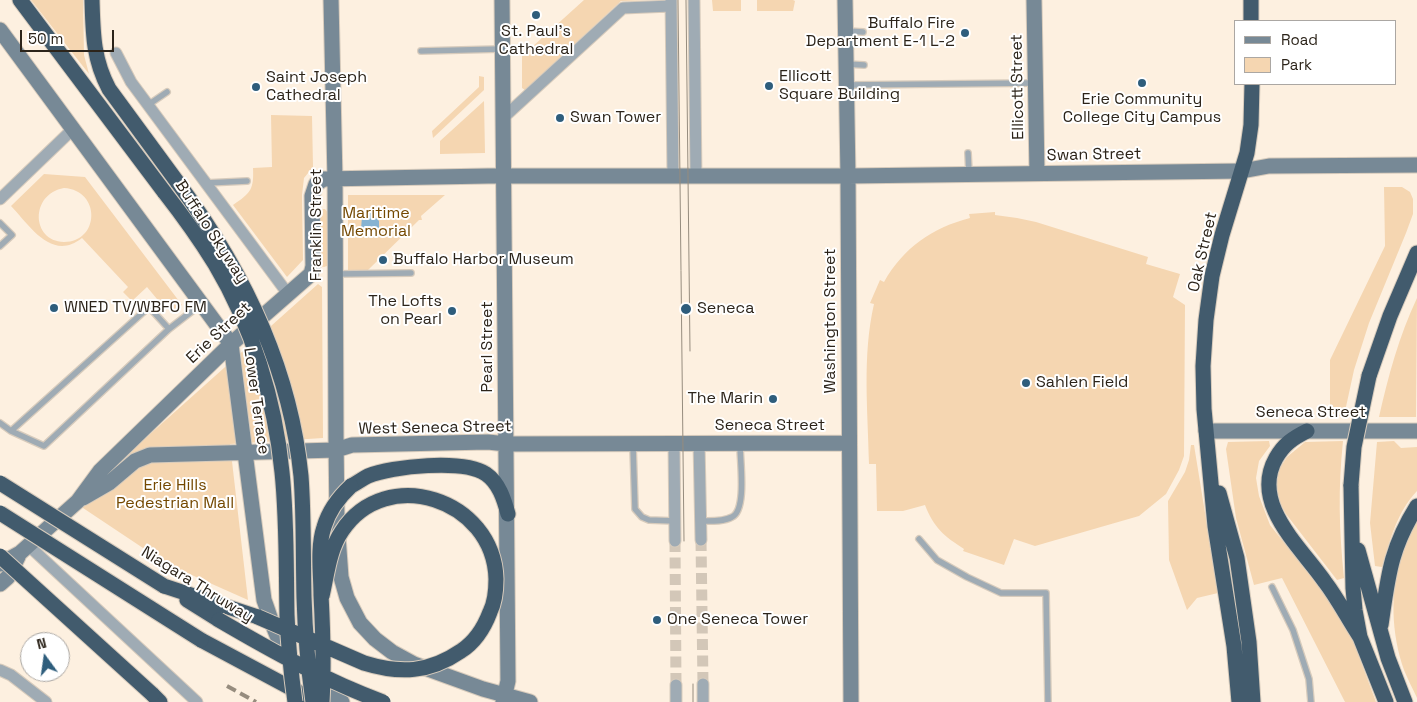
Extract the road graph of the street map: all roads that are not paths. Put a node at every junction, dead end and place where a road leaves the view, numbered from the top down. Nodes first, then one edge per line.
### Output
1 (20, 0) edge
2 (92, 0) edge
3 (332, 0) edge
4 (502, 0) edge
5 (694, 0) edge
6 (845, 0) edge
7 (1034, 0) edge
8 (1251, 0) edge
9 (671, 3) edge
10 (1251, 20) edge
11 (0, 30) edge
12 (845, 31) junction
13 (864, 32) dead end
14 (503, 49) junction
15 (421, 50) dead end
16 (116, 54) dead end
17 (846, 64) junction
18 (864, 65) dead end
19 (1035, 83) junction
20 (846, 85) junction
21 (1252, 85) edge
22 (167, 92) dead end
23 (148, 105) junction
24 (503, 118) junction
25 (74, 128) junction
26 (968, 153) dead end
27 (1417, 165) edge
28 (1242, 171) junction
29 (1037, 173) junction
30 (968, 174) junction
31 (504, 176) junction
32 (848, 176) junction
33 (677, 177) junction
34 (696, 177) junction
35 (335, 179) junction
36 (247, 181) dead end
37 (206, 183) junction
38 (0, 199) edge
39 (0, 223) edge
40 (0, 246) edge
41 (1417, 253) edge
42 (411, 273) dead end
43 (311, 274) junction
44 (335, 274) junction
45 (288, 294) junction
46 (202, 304) junction
47 (169, 329) junction
48 (232, 344) junction
49 (0, 423) edge
50 (11, 431) junction
51 (1206, 431) junction
52 (1307, 431) junction
53 (1417, 431) edge
54 (740, 443) junction
55 (849, 443) junction
56 (506, 444) junction
57 (633, 444) junction
58 (674, 444) junction
59 (695, 444) junction
60 (336, 450) junction
61 (246, 452) junction
62 (150, 455) joint
63 (1210, 461) junction
64 (0, 475) edge
65 (0, 483) edge
66 (78, 501) junction
67 (1417, 506) edge
68 (0, 513) edge
69 (63, 514) junction
70 (508, 514) junction
71 (675, 521) junction
72 (700, 521) junction
73 (1353, 529) junction
74 (919, 539) dead end
75 (701, 540) tunnel mouth
76 (675, 541) tunnel mouth
77 (24, 549) junction
78 (0, 556) edge
79 (0, 564) edge
80 (0, 584) edge
81 (164, 586) junction
82 (1272, 587) dead end
83 (322, 596) junction
84 (1380, 630) junction
85 (1360, 637) junction
86 (0, 670) edge
87 (676, 684) tunnel mouth
88 (703, 684) tunnel mouth
89 (1383, 697) edge
90 (505, 698) edge
91 (1404, 699) edge
92 (46, 702) edge
93 (160, 702) edge
94 (197, 702) edge
95 (295, 702) edge
96 (315, 702) edge
97 (322, 702) edge
98 (342, 702) edge
99 (384, 702) edge
100 (530, 702) edge
101 (676, 702) edge
102 (703, 702) edge
103 (851, 702) edge
104 (1048, 702) edge
105 (1239, 702) edge
106 (1253, 702) edge
107 (1311, 702) edge

1 - 95 highway, Buffalo Skyway, bridge
2 - 96 highway, Buffalo Skyway, bridge
3 - 35 street, Franklin Street
4 - 14 street, Pearl Street
5 - 34 street
6 - 12 street, Washington Street
7 - 19 street, Ellicott Street
8 - 10 highway
9 - 24 street
9 - 33 street
11 - 25 street, Lower Terrace
12 - 13 lane
12 - 17 street, Washington Street
14 - 15 lane
14 - 24 street, Pearl Street
16 - 23 street
17 - 18 lane
17 - 20 street, Washington Street
19 - 20 lane
19 - 29 street, Ellicott Street
20 - 32 street, Washington Street
21 - 28 highway, Oak Street
22 - 23 lane
23 - 37 street
24 - 31 street, Pearl Street
25 - 38 street
25 - 46 street, Lower Terrace
26 - 30 lane
27 - 28 street, Swan Street
28 - 29 street, Swan Street
28 - 51 highway, Oak Street
29 - 30 street, Swan Street
30 - 32 street, Swan Street
31 - 33 street, Swan Street
31 - 35 street, Swan Street
31 - 56 street, Pearl Street
32 - 34 street, Swan Street
32 - 55 street, Washington Street
33 - 34 street, Swan Street
35 - 43 street
35 - 44 street, Franklin Street
36 - 37 lane
37 - 45 street
39 - 40 lane
41 - 73 highway, bridge
42 - 44 lane
43 - 44 street
43 - 45 street, Erie Street
44 - 60 street, Franklin Street
45 - 48 street, Erie Street
46 - 47 lane
46 - 48 street, Lower Terrace
47 - 50 lane
47 - 50 lane
48 - 61 street, Lower Terrace
48 - 66 street, Erie Street
49 - 50 lane
51 - 52 street, Seneca Street
51 - 63 highway, Oak Street
52 - 53 street, Seneca Street
52 - 85 highway
54 - 55 street, Seneca Street
54 - 59 street, Seneca Street
54 - 72 lane
55 - 103 street, Washington Street
56 - 57 street, West Seneca Street
56 - 60 street, West Seneca Street
56 - 70 street, Pearl Street
57 - 58 street, West Seneca Street
57 - 71 lane
58 - 59 street, West Seneca Street
58 - 71 street
59 - 72 street
60 - 61 street, West Seneca Street
60 - 90 street, Franklin Street
61 - 62 street, West Seneca Street
61 - 98 street, Lower Terrace
62 - 66 street, Erie Street
63 - 105 highway
63 - 106 highway
64 - 69 street
65 - 81 highway, Niagara Thruway, bridge
66 - 69 street, Erie Street
67 - 84 highway
68 - 96 highway, bridge
69 - 77 street, Erie Street
70 - 83 highway, bridge
70 - 90 street, Pearl Street
71 - 76 street
72 - 75 street
73 - 84 highway
73 - 85 highway
74 - 104 lane
77 - 79 street, Erie Street
77 - 80 street, Erie Street
77 - 94 street
78 - 93 highway, bridge
81 - 83 highway, bridge
81 - 99 highway, Niagara Thruway, bridge
82 - 107 lane
83 - 97 highway, bridge
84 - 91 highway
85 - 89 highway
86 - 92 street
87 - 101 street
88 - 102 street
90 - 100 street, Franklin Street

